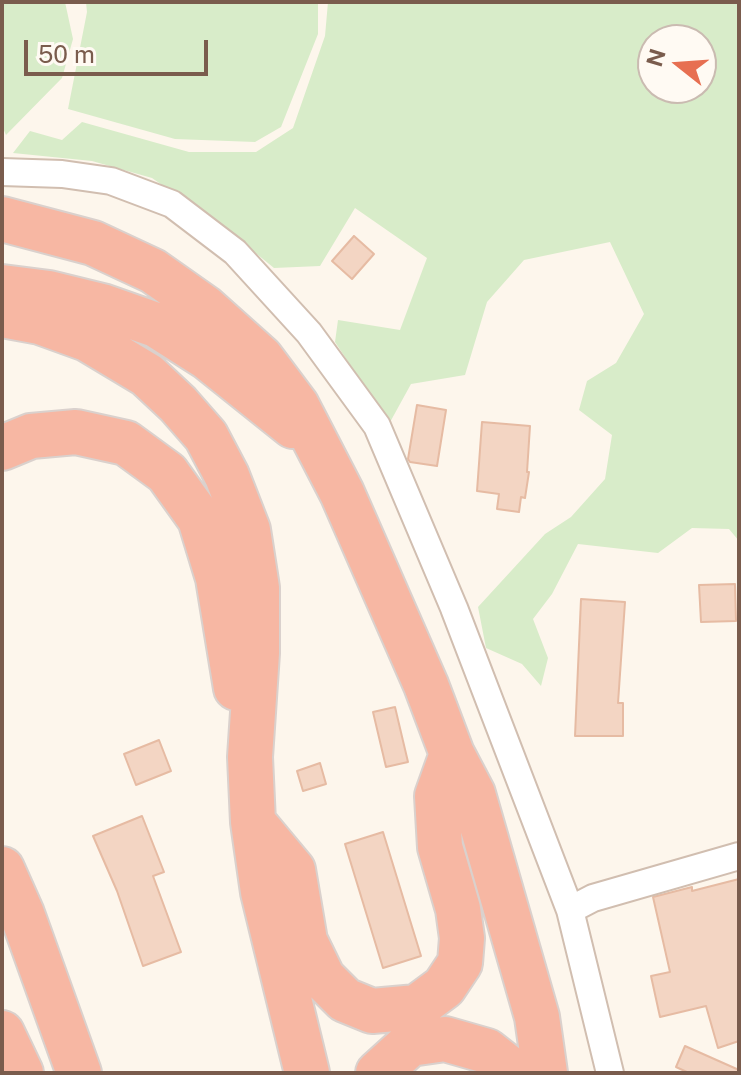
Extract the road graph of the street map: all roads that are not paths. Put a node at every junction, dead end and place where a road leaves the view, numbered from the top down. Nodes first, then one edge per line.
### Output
1 (2, 172) edge
2 (2, 219) edge
3 (2, 287) edge
4 (2, 315) edge
5 (2, 448) edge
6 (342, 493) junction
7 (452, 754) junction
8 (250, 757) junction
9 (253, 822) junction
10 (739, 856) edge
11 (2, 869) edge
12 (570, 910) junction
13 (2, 937) edge
14 (2, 1033) edge
15 (21, 1073) edge
16 (69, 1073) edge
17 (79, 1073) edge
18 (307, 1073) edge
19 (378, 1073) edge
20 (515, 1073) edge
21 (545, 1073) edge
22 (610, 1073) edge

1 - 12 street
2 - 6 highway
3 - 6 highway
4 - 8 highway
5 - 8 highway
6 - 7 highway
7 - 9 highway
7 - 21 highway
8 - 9 highway
9 - 18 highway
10 - 12 street
11 - 17 highway
12 - 22 street
13 - 16 highway
14 - 15 highway
19 - 20 highway

